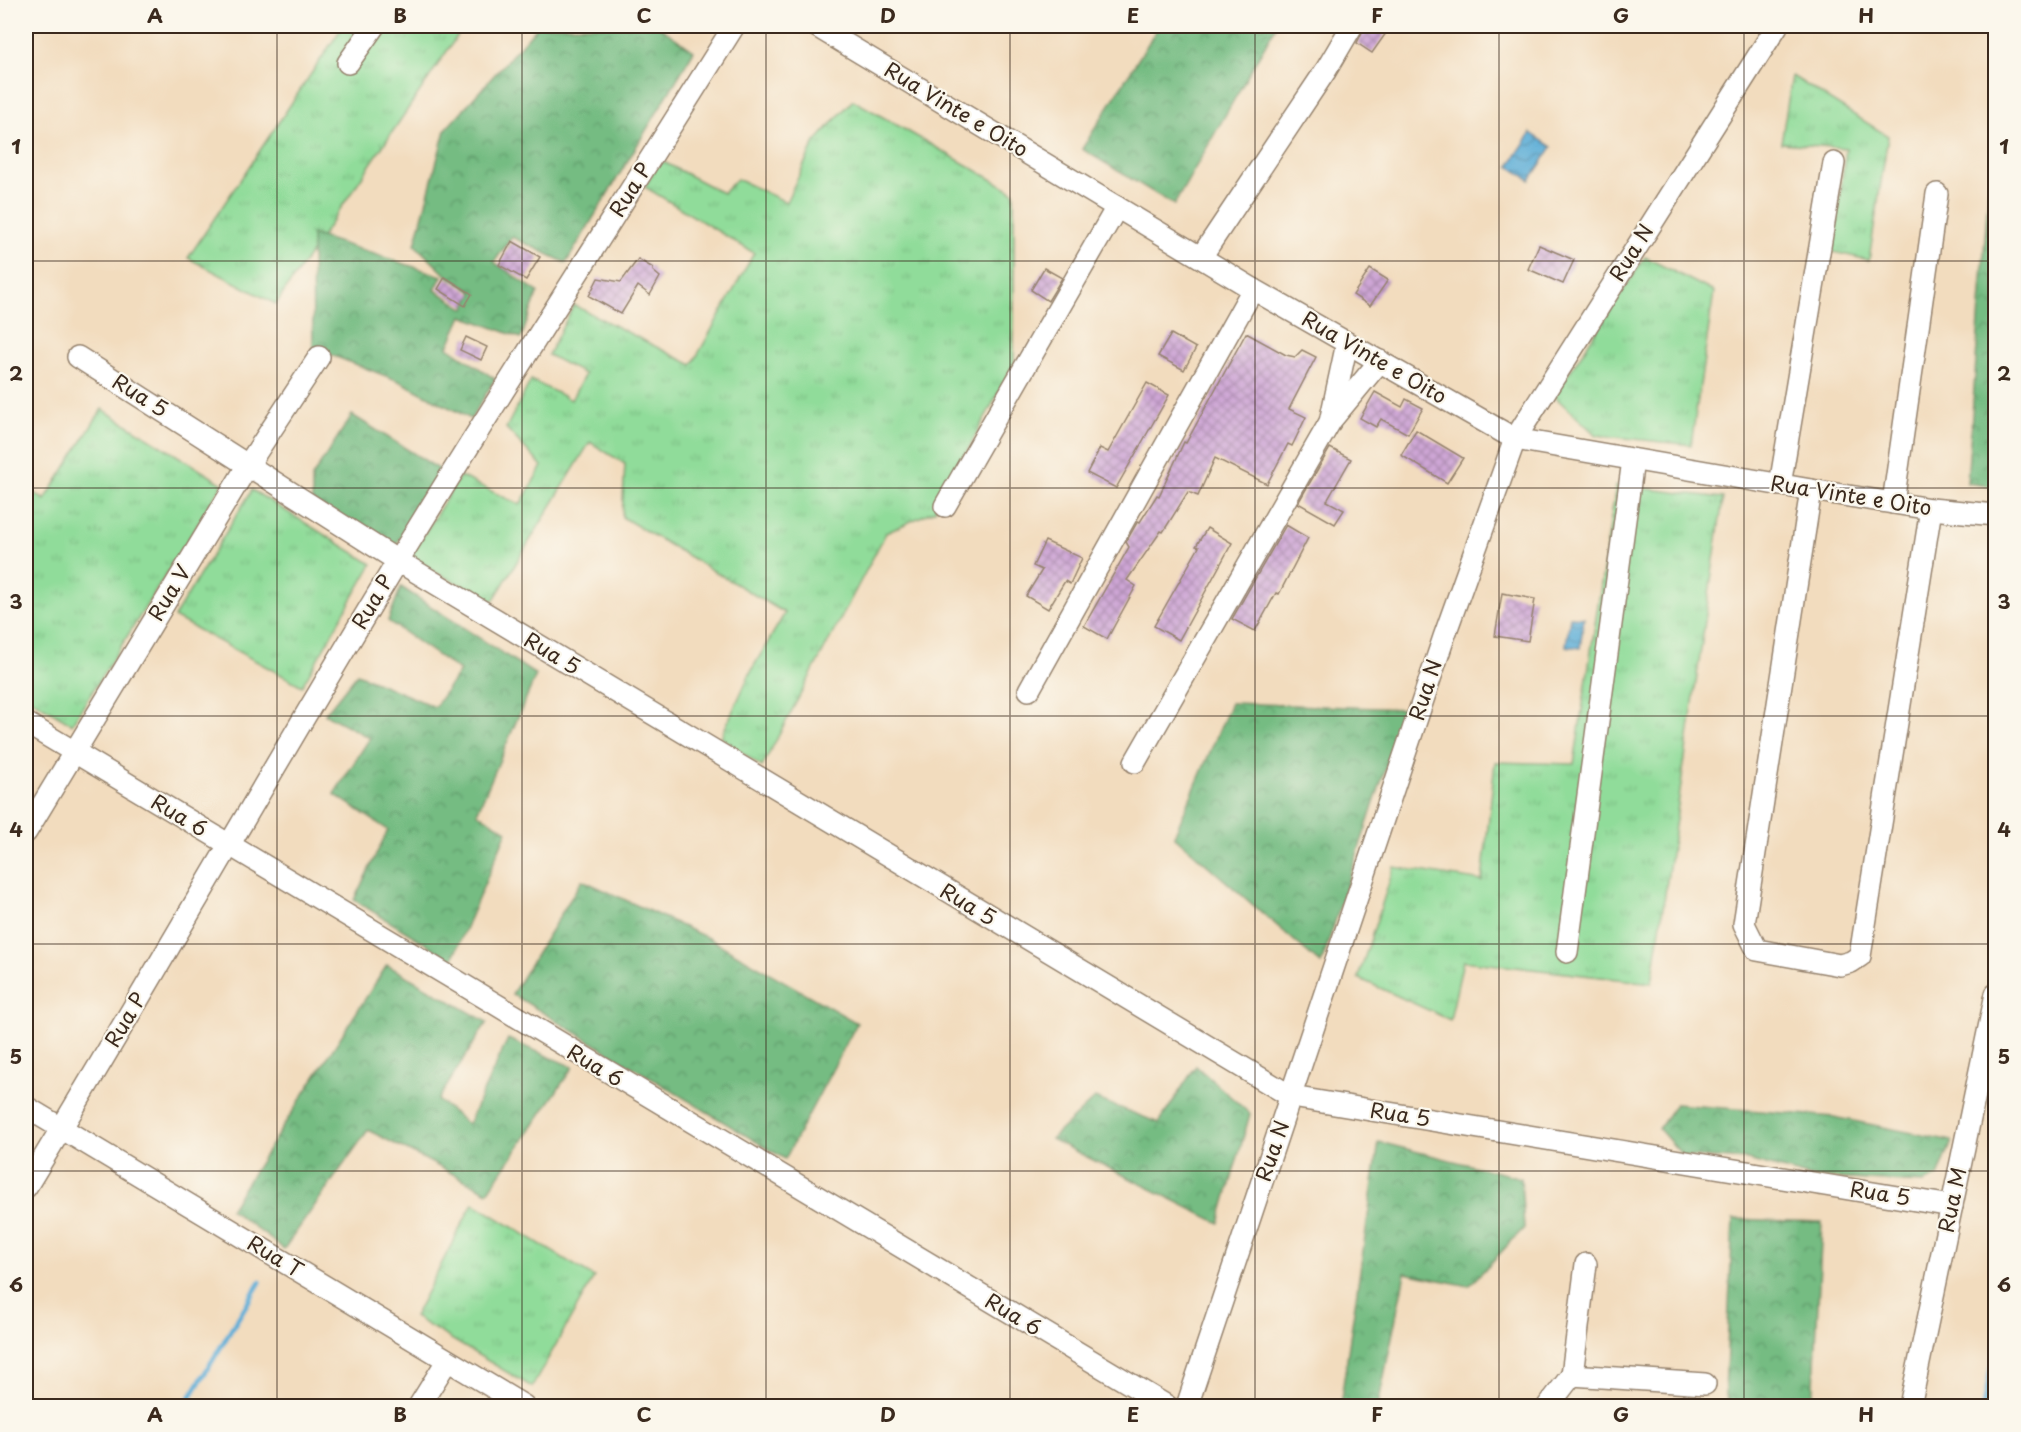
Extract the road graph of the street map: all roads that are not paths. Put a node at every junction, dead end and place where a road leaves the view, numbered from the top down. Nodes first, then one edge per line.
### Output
1 (374, 26) edge
2 (735, 26) edge
3 (816, 26) edge
4 (1352, 26) edge
5 (1777, 26) edge
6 (348, 63) dead end
7 (1833, 163) dead end
8 (1937, 194) dead end
9 (1117, 207) junction
10 (1201, 257) junction
11 (1253, 289) junction
12 (1347, 343) junction
13 (78, 357) dead end
14 (319, 357) dead end
15 (1380, 360) junction
16 (1330, 422) junction
17 (1515, 439) junction
18 (1634, 460) junction
19 (248, 465) junction
20 (1780, 485) junction
21 (1811, 490) junction
22 (1893, 503) junction
23 (945, 506) dead end
24 (1931, 509) junction
25 (1995, 515) edge
26 (398, 561) junction
27 (1029, 690) dead end
28 (26, 723) edge
29 (73, 753) junction
30 (1135, 762) dead end
31 (26, 832) edge
32 (228, 846) junction
33 (1567, 952) dead end
34 (1995, 994) edge
35 (1292, 1097) junction
36 (26, 1107) edge
37 (61, 1129) junction
38 (26, 1186) edge
39 (1952, 1206) junction
40 (1586, 1264) dead end
41 (447, 1361) junction
42 (1572, 1375) junction
43 (1705, 1384) dead end
44 (419, 1407) edge
45 (524, 1407) edge
46 (1167, 1407) edge
47 (1187, 1407) edge
48 (1548, 1407) edge
49 (1910, 1407) edge

1 - 6 street
2 - 26 street, Rua P
3 - 9 street, Rua Vinte e Oito
4 - 10 street
5 - 17 street, Rua N
7 - 20 street
8 - 22 street
9 - 10 street, Rua Vinte e Oito
9 - 23 street
10 - 11 street, Rua Vinte e Oito
11 - 12 street, Rua Vinte e Oito
11 - 27 street
12 - 15 street, Rua Vinte e Oito
12 - 16 street
13 - 19 street, Rua 5
14 - 19 street, Rua V
15 - 16 street
15 - 17 street, Rua Vinte e Oito
16 - 30 street
17 - 18 street, Rua Vinte e Oito
17 - 35 street, Rua N
18 - 20 street, Rua Vinte e Oito
18 - 33 street
19 - 26 street, Rua 5
19 - 29 street, Rua V
20 - 21 street, Rua Vinte e Oito
21 - 22 street, Rua Vinte e Oito
21 - 24 street
22 - 24 street, Rua Vinte e Oito
24 - 25 street, Rua Vinte e Oito
26 - 32 street, Rua P
26 - 35 street, Rua 5
28 - 29 street, Rua 6
29 - 31 street, Rua V
29 - 32 street, Rua 6
32 - 37 street, Rua P
32 - 46 street, Rua 6
34 - 39 street, Rua M
35 - 39 street, Rua 5
35 - 47 street, Rua N
36 - 37 street, Rua T
37 - 38 street, Rua P
37 - 41 street, Rua T
39 - 49 street, Rua M
40 - 42 street
41 - 44 street
41 - 45 street, Rua T
42 - 43 street
42 - 48 street

